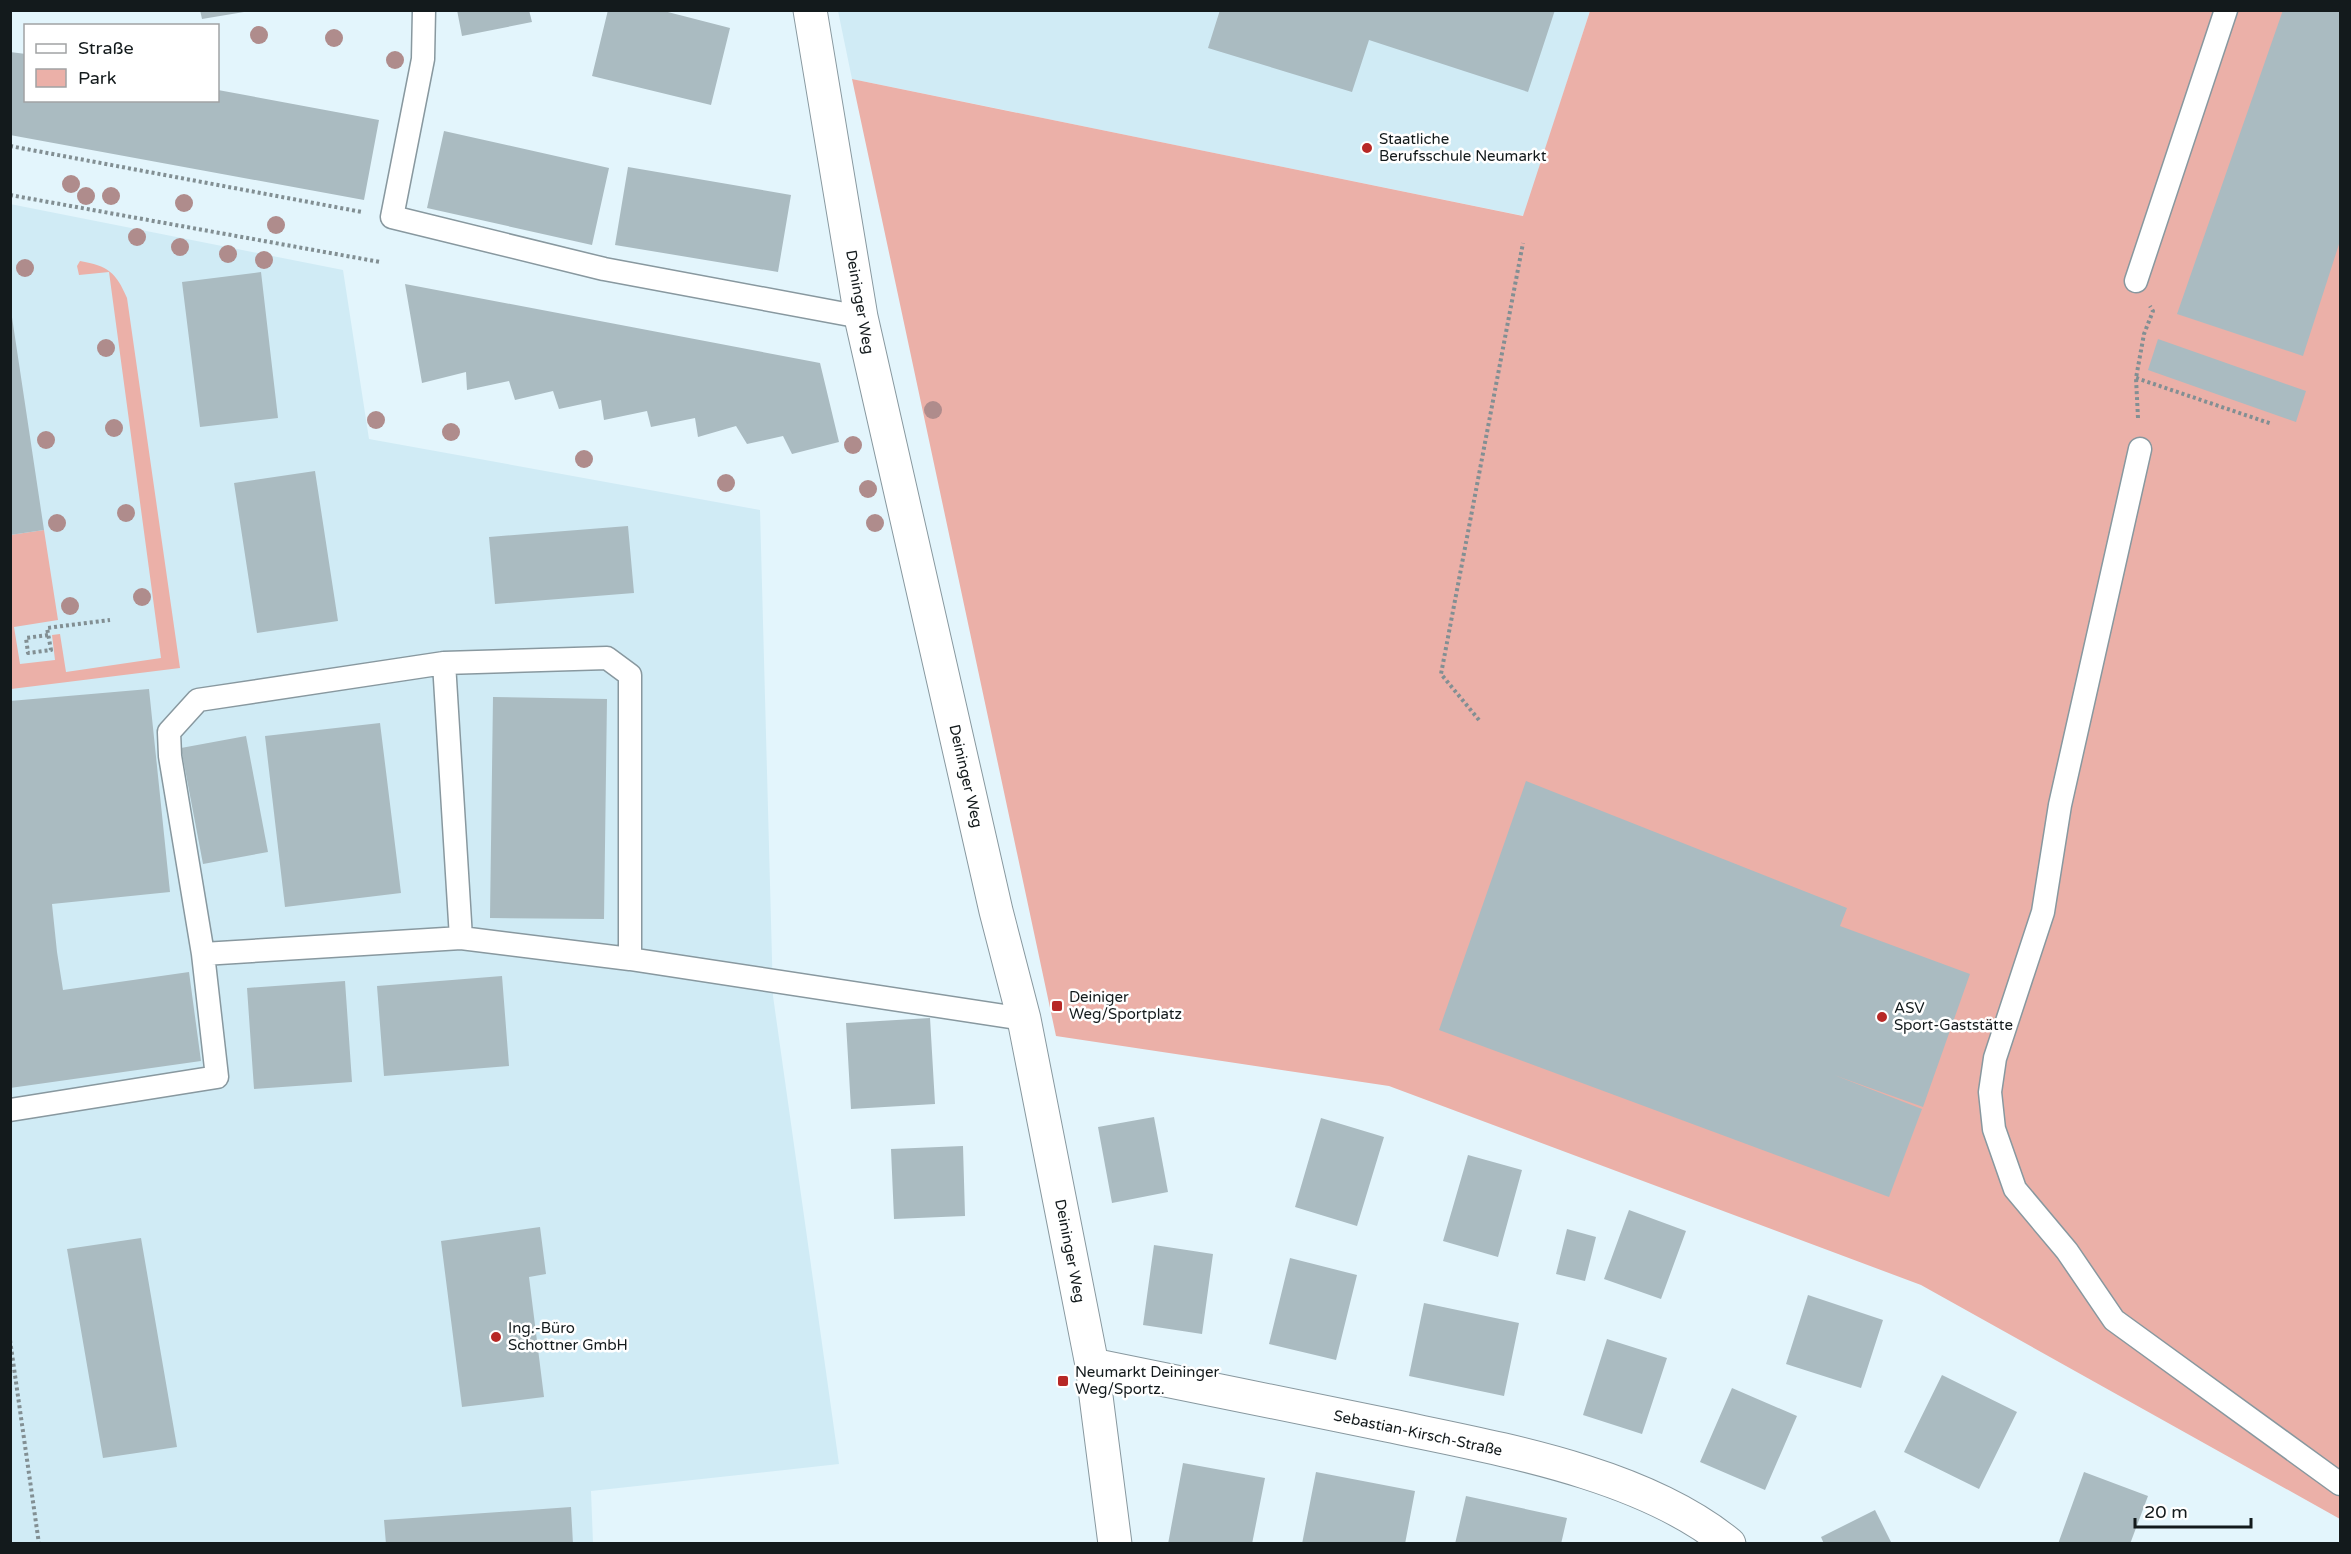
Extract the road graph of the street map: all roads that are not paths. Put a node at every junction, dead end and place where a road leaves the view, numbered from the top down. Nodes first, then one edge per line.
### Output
1 (424, 10) edge
2 (810, 10) edge
3 (2226, 10) edge
4 (2136, 281) road end
5 (861, 317) junction
6 (2140, 449) road end
7 (444, 663) junction
8 (461, 938) junction
9 (203, 954) junction
10 (630, 959) junction
11 (1024, 1019) junction
12 (10, 1110) edge
13 (1092, 1365) junction
14 (2340, 1484) edge
15 (1114, 1544) edge
16 (1728, 1544) edge

1 - 5 lane
2 - 5 street, Deininger Weg
3 - 4 lane
5 - 11 street, Deininger Weg
6 - 14 lane
7 - 8 lane
7 - 9 lane
7 - 10 lane
8 - 9 lane
8 - 10 lane
9 - 12 lane
10 - 11 lane
11 - 13 street, Deininger Weg
13 - 15 street, Deininger Weg
13 - 16 street, Sebastian-Kirsch-Straße

